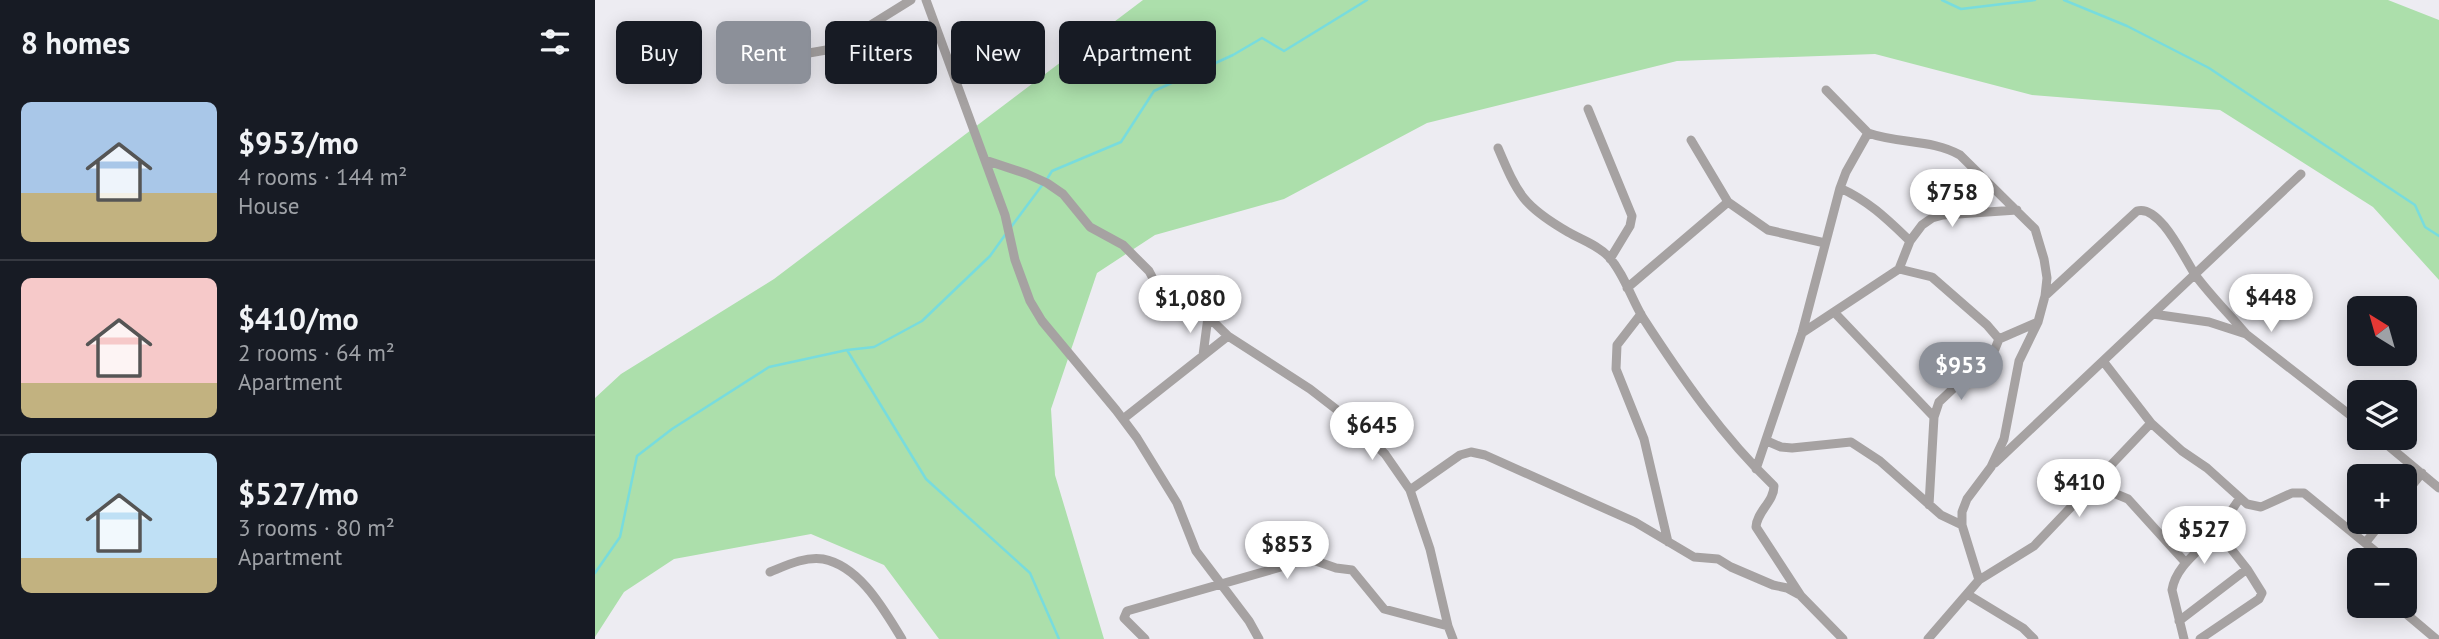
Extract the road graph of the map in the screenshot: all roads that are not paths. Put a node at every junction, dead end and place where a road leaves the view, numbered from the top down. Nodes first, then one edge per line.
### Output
1 (911, 0) edge
2 (926, 0) edge
3 (811, 53) edge
4 (1826, 90) dead end
5 (1588, 109) dead end
6 (1868, 133) junction
7 (1691, 140) dead end
8 (1498, 148) dead end
9 (985, 160) junction
10 (2301, 174) dead end
11 (1840, 188) junction
12 (1728, 202) junction
13 (2017, 210) junction
14 (1910, 242) junction
15 (1825, 243) junction
16 (1610, 259) junction
17 (1899, 269) junction
18 (2195, 274) junction
19 (1627, 288) junction
20 (2045, 296) junction
21 (1834, 312) junction
22 (1641, 314) junction
23 (2153, 314) junction
24 (1208, 317) junction
25 (2038, 322) junction
26 (1802, 333) junction
27 (2246, 334) junction
28 (1227, 336) junction
29 (1999, 339) junction
30 (1203, 355) junction
31 (2103, 361) junction
32 (2347, 413) edge
33 (1934, 417) junction
34 (1123, 419) junction
35 (2151, 423) junction
36 (1767, 441) junction
37 (2394, 450) edge
38 (1991, 467) junction
39 (1756, 469) junction
40 (2422, 473) junction
41 (2417, 479) edge
42 (2092, 484) junction
43 (2439, 488) edge
44 (1410, 490) junction
45 (2240, 498) junction
46 (1929, 505) junction
47 (1962, 525) junction
48 (2217, 531) junction
49 (2372, 534) edge
50 (1668, 542) junction
51 (2366, 542) junction
52 (2373, 548) edge
53 (2186, 563) junction
54 (2247, 569) junction
55 (770, 572) dead end
56 (1979, 580) junction
57 (1221, 585) junction
58 (1967, 594) junction
59 (1801, 596) junction
60 (2411, 618) edge
61 (2179, 621) junction
62 (1448, 634) edge
63 (902, 639) edge
64 (1145, 639) edge
65 (1259, 639) edge
66 (1843, 639) edge
67 (1928, 639) edge
68 (2034, 639) edge
69 (2184, 639) edge
70 (2200, 639) edge
71 (2436, 639) edge

1 - 3 street
2 - 9 street
4 - 6 street
5 - 16 street
6 - 11 street
6 - 13 street
7 - 12 street
8 - 16 street
9 - 24 street
9 - 34 street
10 - 18 street
11 - 14 street
11 - 15 street
12 - 15 street
12 - 19 street
13 - 14 street
13 - 20 street
14 - 17 street
15 - 26 street
16 - 19 street
17 - 21 street
17 - 29 street
18 - 20 street
18 - 23 street
18 - 27 street
19 - 22 street
20 - 25 street
21 - 26 street
21 - 33 street
22 - 39 street
22 - 50 street
23 - 27 street
23 - 31 street
24 - 28 street
24 - 30 street
25 - 29 street
25 - 38 street
26 - 36 street
27 - 32 street
28 - 30 street
28 - 44 street
29 - 33 street
30 - 34 street
31 - 35 street
31 - 38 street
33 - 46 street
34 - 57 street
35 - 42 street
35 - 45 street
36 - 39 street
36 - 46 street
37 - 40 street
38 - 47 street
39 - 59 street
40 - 41 street
40 - 43 street
42 - 53 street
42 - 56 street
44 - 50 street
44 - 62 street
45 - 48 street
45 - 51 street
46 - 47 street
47 - 56 street
48 - 53 street
48 - 54 street
49 - 51 street
50 - 59 street
51 - 52 street
53 - 61 street
54 - 61 street
54 - 70 street
55 - 63 street
56 - 58 street
57 - 62 street
57 - 64 street
57 - 65 street
58 - 67 street
58 - 68 street
59 - 66 street
60 - 71 street
61 - 69 street

